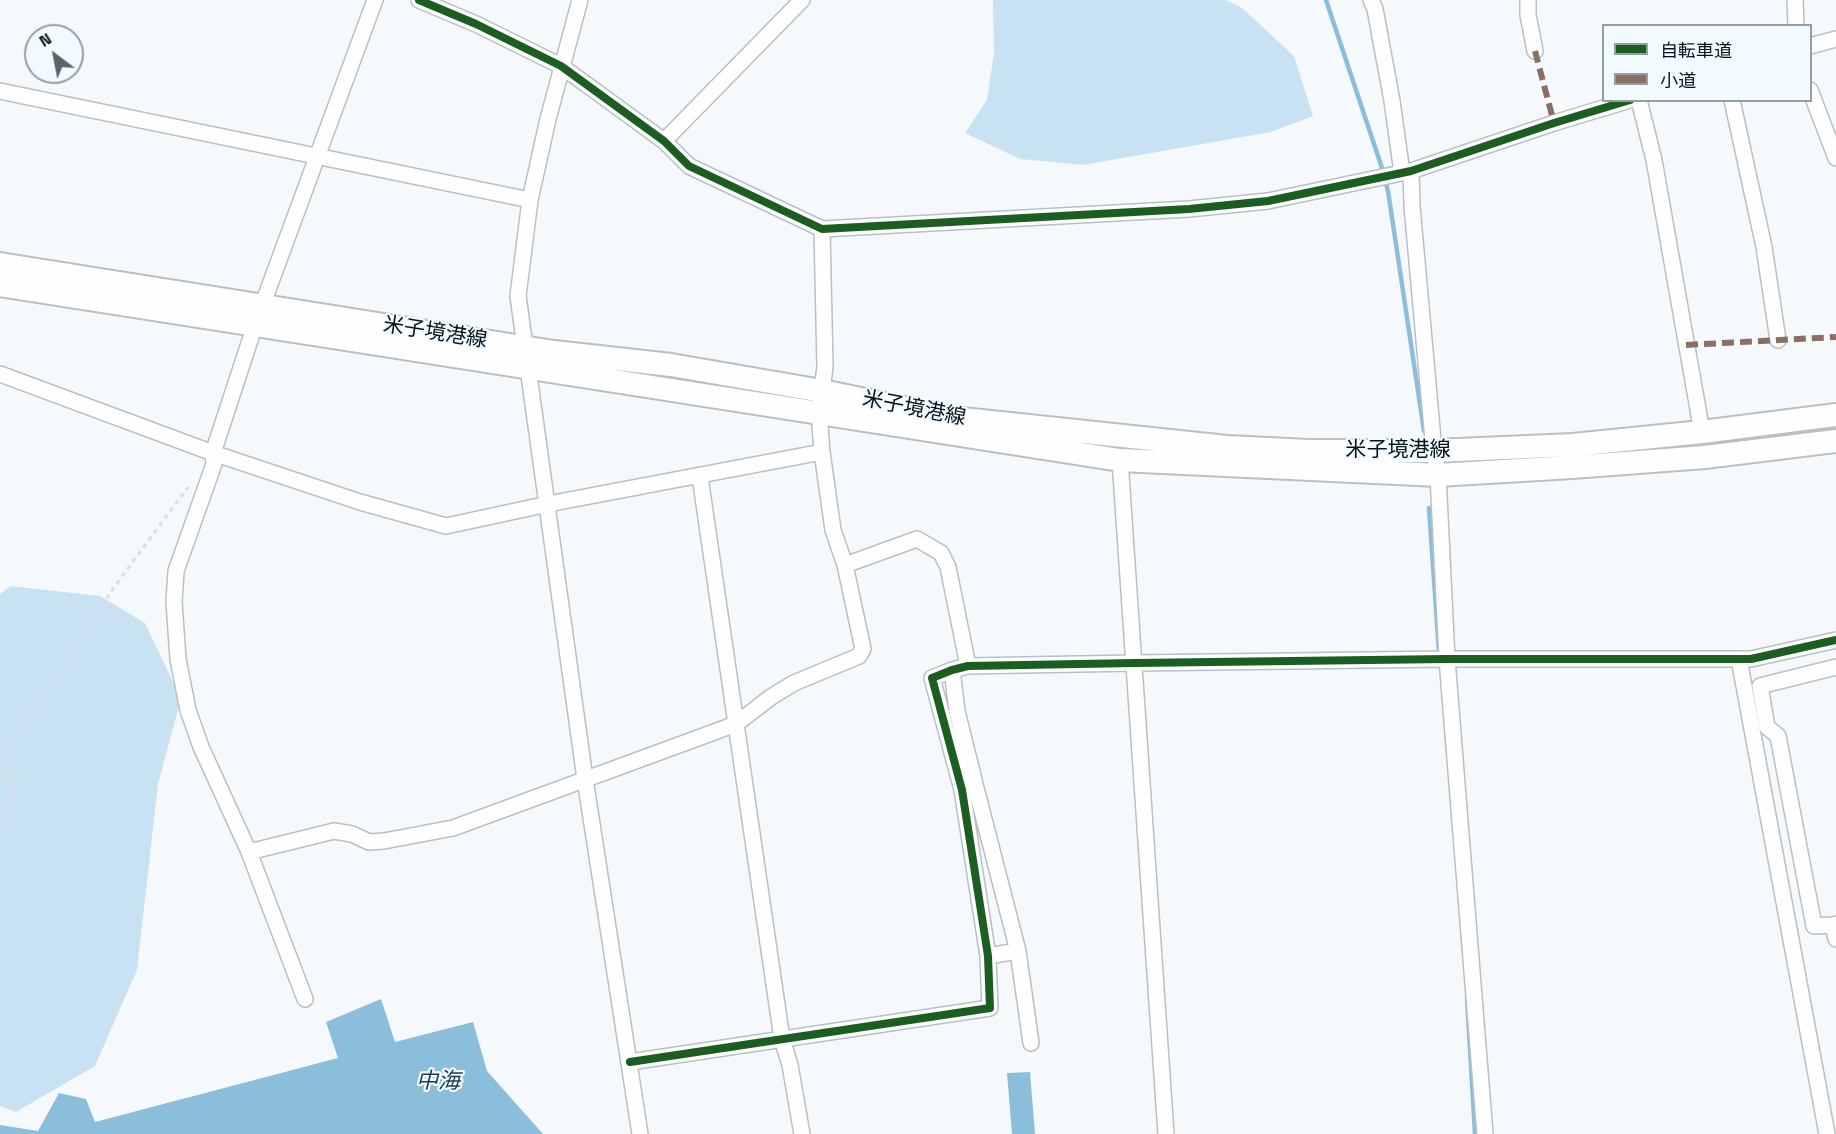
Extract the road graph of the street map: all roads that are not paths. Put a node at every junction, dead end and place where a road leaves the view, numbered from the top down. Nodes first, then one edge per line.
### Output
1 (375, 0) edge
2 (419, 0) edge
3 (580, 0) edge
4 (1371, 0) edge
5 (1528, 0) edge
6 (1795, 0) edge
7 (800, 1) edge
8 (1796, 24) edge
9 (1836, 39) edge
10 (1812, 45) edge
11 (1534, 51) dead end
12 (561, 66) junction
13 (0, 91) edge
14 (1812, 95) edge
15 (1623, 102) edge
16 (1640, 102) edge
17 (1732, 102) edge
18 (664, 141) junction
19 (317, 157) junction
20 (1836, 158) edge
21 (1406, 172) junction
22 (530, 200) junction
23 (822, 229) junction
24 (0, 264) edge
25 (0, 285) edge
26 (259, 315) junction
27 (1778, 340) dead end
28 (527, 357) junction
29 (0, 374) edge
30 (820, 402) junction
31 (1836, 415) edge
32 (1702, 432) junction
33 (1836, 441) edge
34 (1434, 451) junction
35 (822, 452) junction
36 (213, 453) junction
37 (1120, 460) junction
38 (1438, 475) junction
39 (700, 477) junction
40 (548, 504) junction
41 (845, 565) junction
42 (1836, 640) edge
43 (1448, 659) junction
44 (1739, 659) junction
45 (1135, 663) junction
46 (968, 666) junction
47 (1836, 667) edge
48 (736, 724) junction
49 (585, 779) junction
50 (969, 789) junction
51 (249, 852) junction
52 (1835, 929) edge
53 (1018, 951) junction
54 (988, 956) junction
55 (305, 999) dead end
56 (782, 1039) junction
57 (1031, 1042) dead end
58 (630, 1062) junction
59 (640, 1134) edge
60 (802, 1134) edge
61 (1167, 1134) edge
62 (1485, 1134) edge
63 (1827, 1134) edge

1 - 19 street
2 - 12 street
3 - 12 street
4 - 21 street
5 - 11 street
6 - 8 street
7 - 18 street
9 - 10 street
12 - 18 street
12 - 22 street
13 - 19 street
14 - 20 street
15 - 21 street
16 - 32 street
17 - 27 street
18 - 23 street
19 - 22 street
19 - 26 street
21 - 23 street
21 - 34 street
22 - 28 street
23 - 30 street
24 - 26 main road, 米子境港線
25 - 26 main road, 米子境港線
26 - 28 main road, 米子境港線
26 - 36 street
28 - 30 main road, 米子境港線
28 - 40 street
29 - 36 street
30 - 34 main road, 米子境港線
30 - 35 street
30 - 37 main road, 米子境港線
31 - 32 main road, 米子境港線
32 - 34 main road, 米子境港線
33 - 38 main road, 米子境港線
34 - 38 street
35 - 39 street
35 - 41 street
36 - 40 street
36 - 51 street
37 - 38 main road, 米子境港線
37 - 45 street
38 - 43 street
39 - 40 street
39 - 48 street
40 - 49 street
41 - 46 street
41 - 48 street
42 - 44 street
43 - 44 street
43 - 45 street
43 - 62 street
44 - 63 street
45 - 46 street
45 - 61 street
46 - 50 street
47 - 52 street
48 - 49 street
48 - 56 street
49 - 51 street
49 - 58 street
50 - 53 street
50 - 54 street
51 - 55 street
53 - 54 street
53 - 57 street
54 - 56 street
56 - 58 street
56 - 60 street
58 - 59 street

